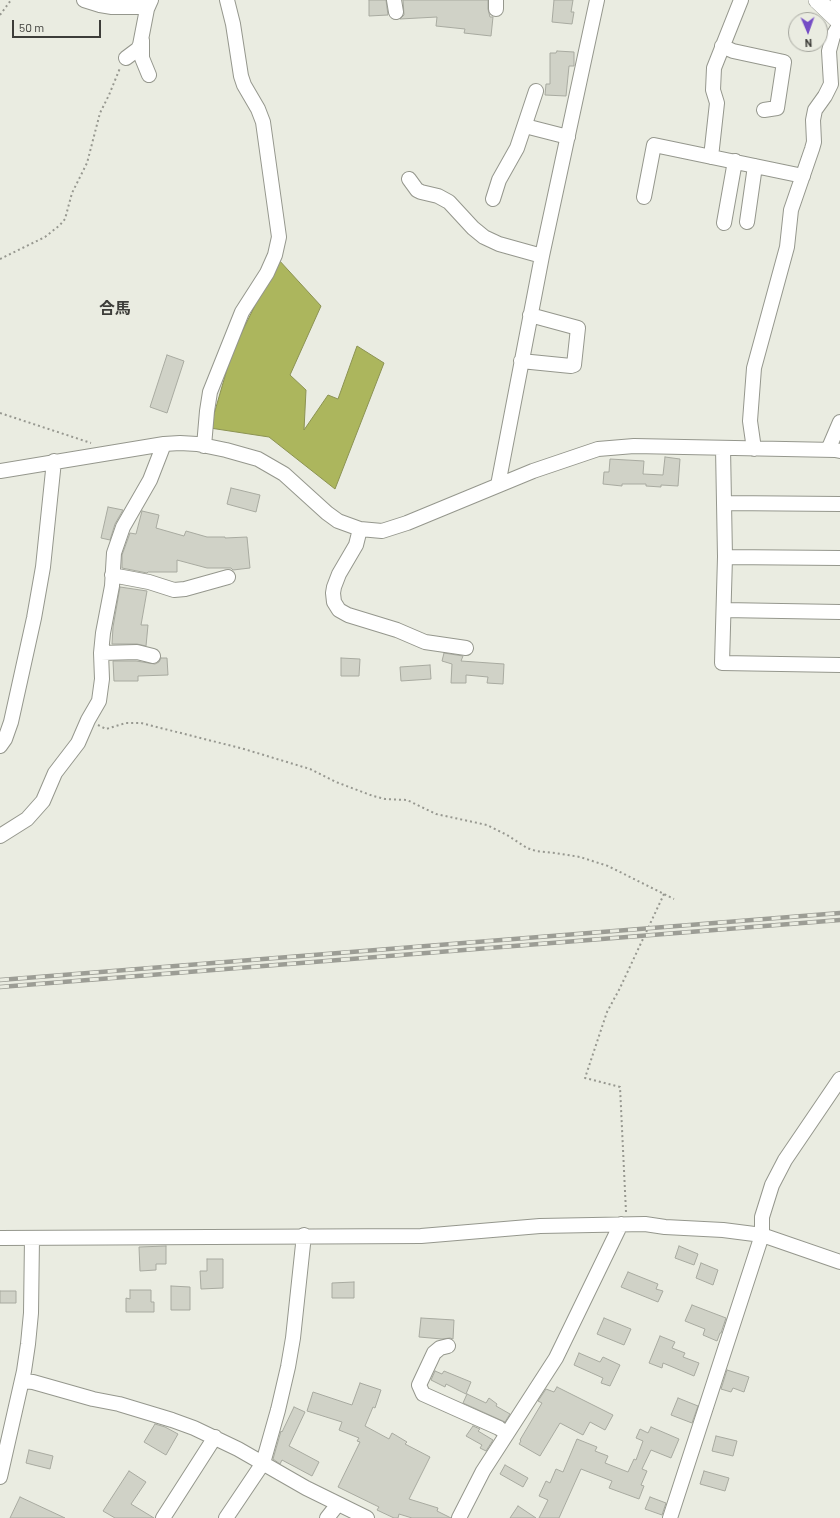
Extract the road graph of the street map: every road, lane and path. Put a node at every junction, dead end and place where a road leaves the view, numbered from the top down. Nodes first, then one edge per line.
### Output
1 (11, 0) edge
2 (84, 0) edge
3 (227, 0) edge
4 (597, 0) edge
5 (741, 0) edge
6 (817, 0) edge
7 (149, 3) edge
8 (0, 14) edge
9 (838, 16) edge
10 (142, 39) junction
11 (722, 46) junction
12 (126, 58) joint
13 (149, 75) dead end
14 (536, 91) dead end
15 (764, 110) dead end
16 (525, 126) junction
17 (568, 137) junction
18 (712, 157) junction
19 (734, 162) junction
20 (755, 166) junction
21 (803, 176) junction
22 (409, 179) dead end
23 (644, 197) dead end
24 (493, 199) dead end
25 (746, 222) dead end
26 (724, 223) dead end
27 (542, 256) junction
28 (0, 259) edge
29 (530, 315) junction
30 (521, 361) junction
31 (0, 413) edge
32 (840, 422) edge
33 (95, 444) dead end
34 (164, 444) junction
35 (204, 446) junction
36 (723, 448) junction
37 (754, 449) junction
38 (834, 450) edge
39 (54, 461) junction
40 (0, 471) edge
41 (498, 485) junction
42 (724, 503) junction
43 (840, 504) edge
44 (360, 529) junction
45 (725, 556) junction
46 (840, 558) edge
47 (112, 575) junction
48 (228, 577) dead end
49 (724, 610) junction
50 (840, 612) edge
51 (466, 648) dead end
52 (101, 653) junction
53 (153, 656) dead end
54 (840, 665) edge
55 (90, 717) junction
56 (0, 746) edge
57 (0, 836) edge
58 (664, 894) junction
59 (674, 899) dead end
60 (840, 1079) edge
61 (835, 1094) edge
62 (621, 1224) junction
63 (762, 1235) junction
64 (304, 1236) junction
65 (0, 1238) edge
66 (32, 1238) junction
67 (840, 1262) edge
68 (448, 1346) dead end
69 (22, 1380) junction
70 (507, 1434) junction
71 (215, 1437) junction
72 (263, 1464) junction
73 (0, 1476) edge
74 (338, 1504) junction
75 (163, 1518) edge
76 (226, 1518) edge
77 (327, 1518) edge
78 (367, 1518) edge
79 (459, 1518) edge
80 (670, 1518) edge

1 - 8 path
2 - 7 street
3 - 35 street
4 - 17 street
5 - 11 street
6 - 9 main road
7 - 10 street
9 - 21 street
10 - 12 street
10 - 13 street
11 - 15 street
11 - 18 street
12 - 28 path
14 - 16 street
16 - 17 street
16 - 24 street
17 - 27 street
18 - 19 street
18 - 23 street
19 - 20 street
19 - 26 street
20 - 21 street
20 - 25 street
21 - 37 street
22 - 27 street
27 - 29 street
29 - 30 street
29 - 30 street
30 - 41 street
31 - 33 path
32 - 38 street
34 - 35 street
34 - 39 street
34 - 47 street
35 - 44 street
36 - 37 street
36 - 41 street
36 - 42 street
37 - 38 street
39 - 40 street
39 - 56 street
41 - 44 street
42 - 43 street
42 - 45 street
44 - 51 street
45 - 46 street
45 - 49 street
47 - 48 street
47 - 52 street
49 - 50 street
49 - 54 street
52 - 53 street
52 - 55 street
55 - 57 street
55 - 58 path
58 - 59 path
58 - 62 path
60 - 61 street
61 - 63 street
62 - 63 street
62 - 64 street
62 - 70 street
63 - 67 street
63 - 80 street
64 - 66 street
64 - 72 street
65 - 66 street
66 - 69 street
68 - 70 street
69 - 71 street
69 - 73 street
70 - 79 street
71 - 72 street
71 - 75 street
72 - 74 street
72 - 76 street
74 - 77 street
74 - 78 street

